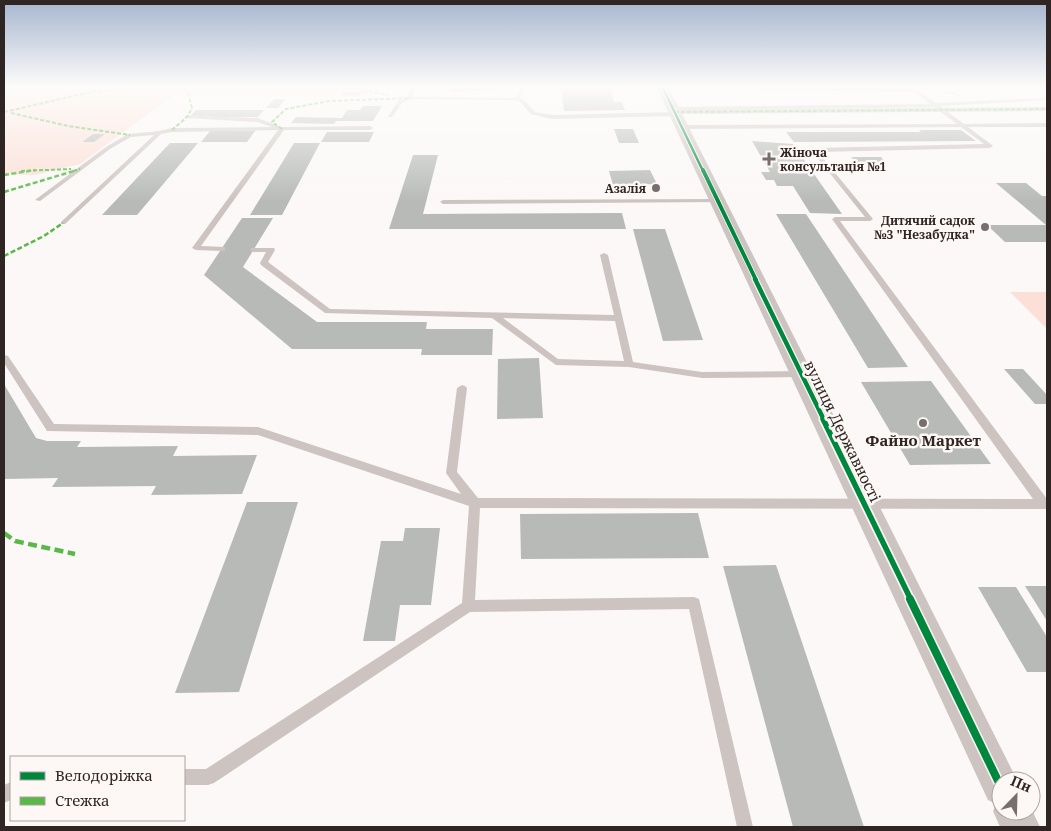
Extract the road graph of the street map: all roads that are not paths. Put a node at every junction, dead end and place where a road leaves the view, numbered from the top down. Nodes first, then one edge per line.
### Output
1 (271, 125) edge
2 (682, 125) edge
3 (956, 125) edge
4 (962, 125) junction
5 (1047, 125) edge
6 (370, 128) dead end
7 (282, 129) junction
8 (159, 132) junction
9 (38, 200) dead end
10 (718, 201) junction
11 (443, 202) dead end
12 (63, 223) dead end
13 (222, 249) dead end
14 (254, 250) dead end
15 (604, 255) dead end
16 (494, 315) junction
17 (618, 318) junction
18 (5, 358) edge
19 (629, 364) junction
20 (802, 374) junction
21 (462, 388) dead end
22 (475, 504) junction
23 (864, 504) junction
24 (1045, 504) edge
25 (468, 606) junction
26 (993, 771) edge
27 (185, 777) edge
28 (744, 827) edge

1 - 7 lane
2 - 10 street, вулиця Державності
3 - 4 lane
4 - 5 lane
4 - 24 lane
6 - 7 lane
7 - 8 lane
7 - 13 lane
8 - 9 lane
8 - 12 lane
10 - 11 lane
10 - 20 street, вулиця Державності
14 - 16 lane
15 - 17 lane
16 - 17 lane
16 - 19 lane
17 - 19 lane
18 - 22 lane
19 - 20 lane
20 - 23 street, вулиця Державності
21 - 22 lane
22 - 23 lane
22 - 25 lane
23 - 24 lane
23 - 26 street, вулиця Державності
25 - 27 lane
25 - 28 lane

